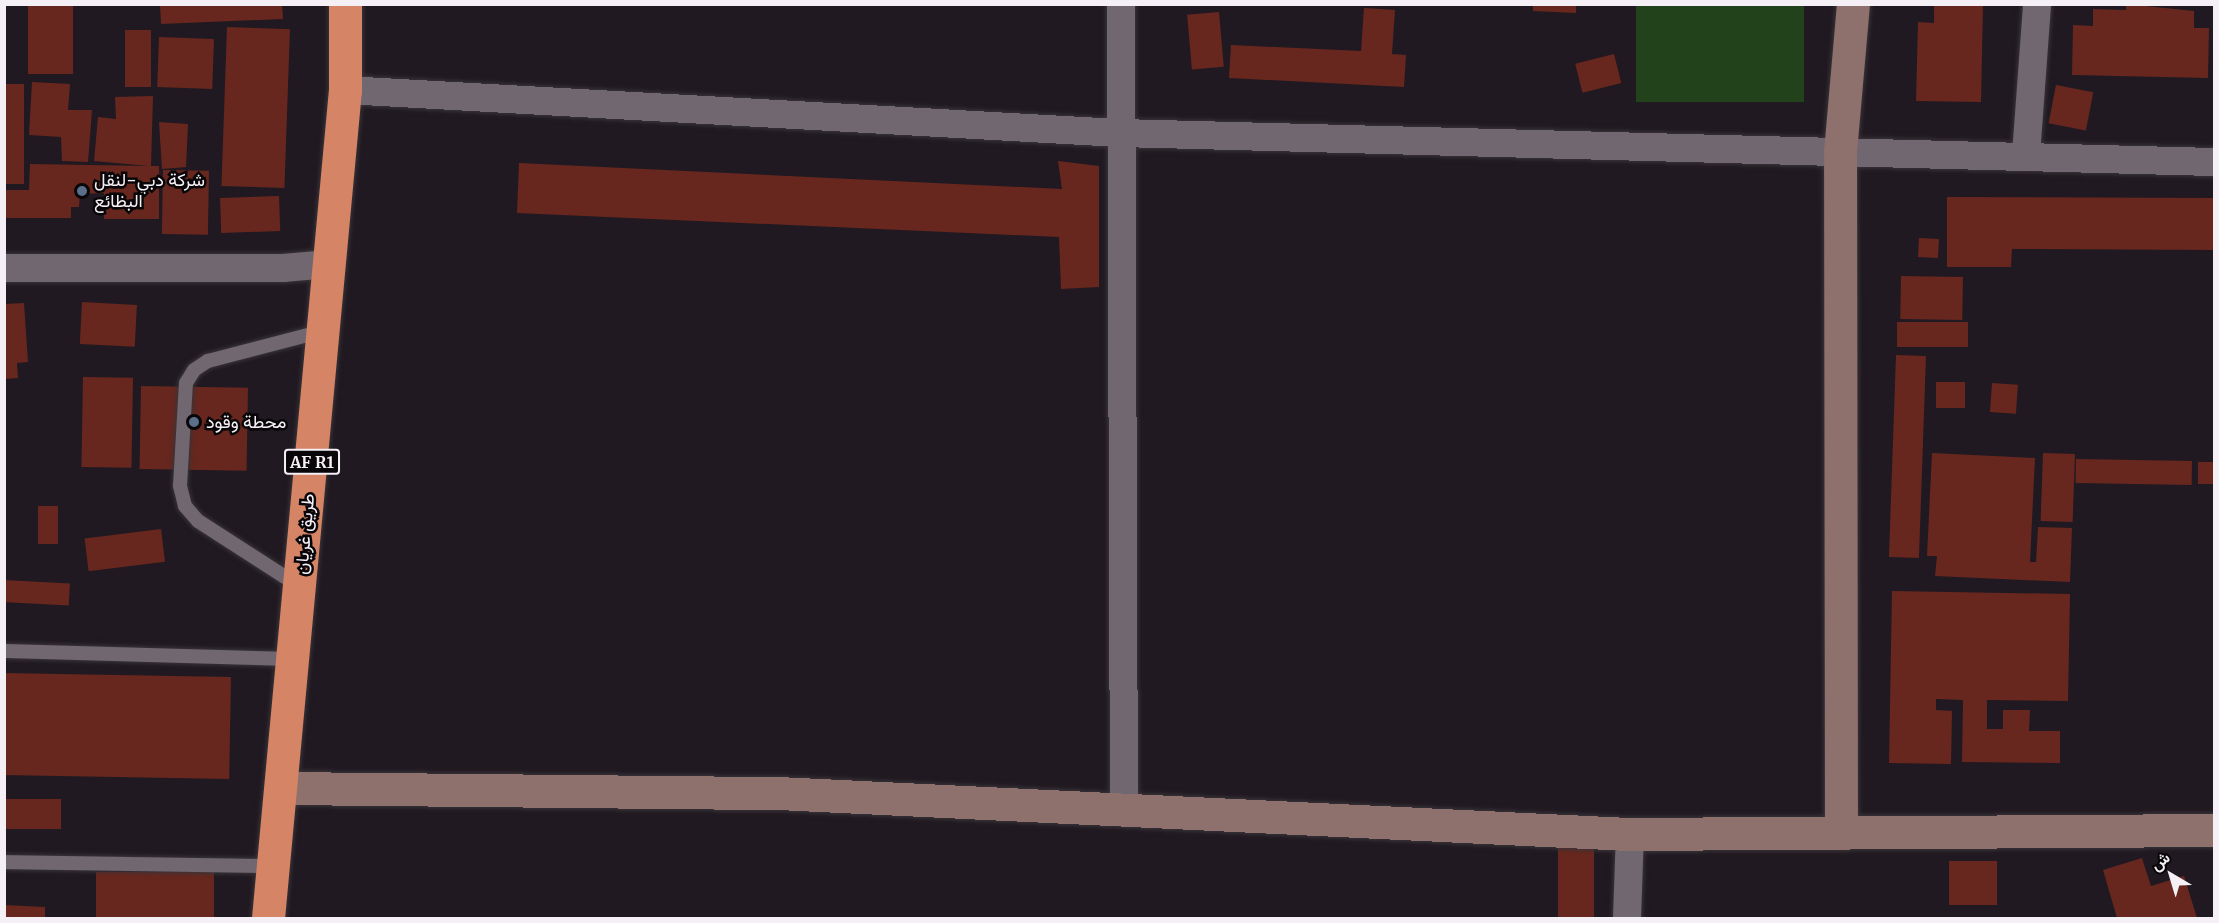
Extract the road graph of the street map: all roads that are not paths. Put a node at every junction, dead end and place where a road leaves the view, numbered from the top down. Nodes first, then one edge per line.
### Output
1 (345, 4) edge
2 (1121, 4) edge
3 (1853, 4) edge
4 (2037, 4) edge
5 (345, 90) junction
6 (1120, 133) junction
7 (1840, 152) junction
8 (2026, 155) junction
9 (2214, 162) edge
10 (329, 264) junction
11 (4, 268) edge
12 (323, 332) junction
13 (301, 588) junction
14 (4, 651) edge
15 (294, 660) junction
16 (283, 788) junction
17 (1124, 808) junction
18 (2214, 830) edge
19 (1841, 832) junction
20 (1630, 834) junction
21 (4, 862) edge
22 (274, 866) junction
23 (268, 918) edge
24 (1627, 918) edge

1 - 5 highway, طريق غريان / AF R1
2 - 6 street
3 - 7 main road
4 - 8 street
5 - 6 street
5 - 10 highway, طريق غريان / AF R1
6 - 7 street
6 - 17 street
7 - 8 street
7 - 19 main road
8 - 9 street
10 - 11 street
10 - 12 highway, طريق غريان / AF R1
12 - 13 highway, طريق غريان / AF R1
12 - 13 lane
13 - 15 highway, طريق غريان / AF R1
14 - 15 lane
15 - 16 highway, طريق غريان / AF R1
16 - 17 main road
16 - 22 highway, طريق غريان / AF R1
17 - 20 main road
18 - 19 main road
19 - 20 main road
20 - 24 street
21 - 22 lane
22 - 23 highway, طريق غريان / AF R1

